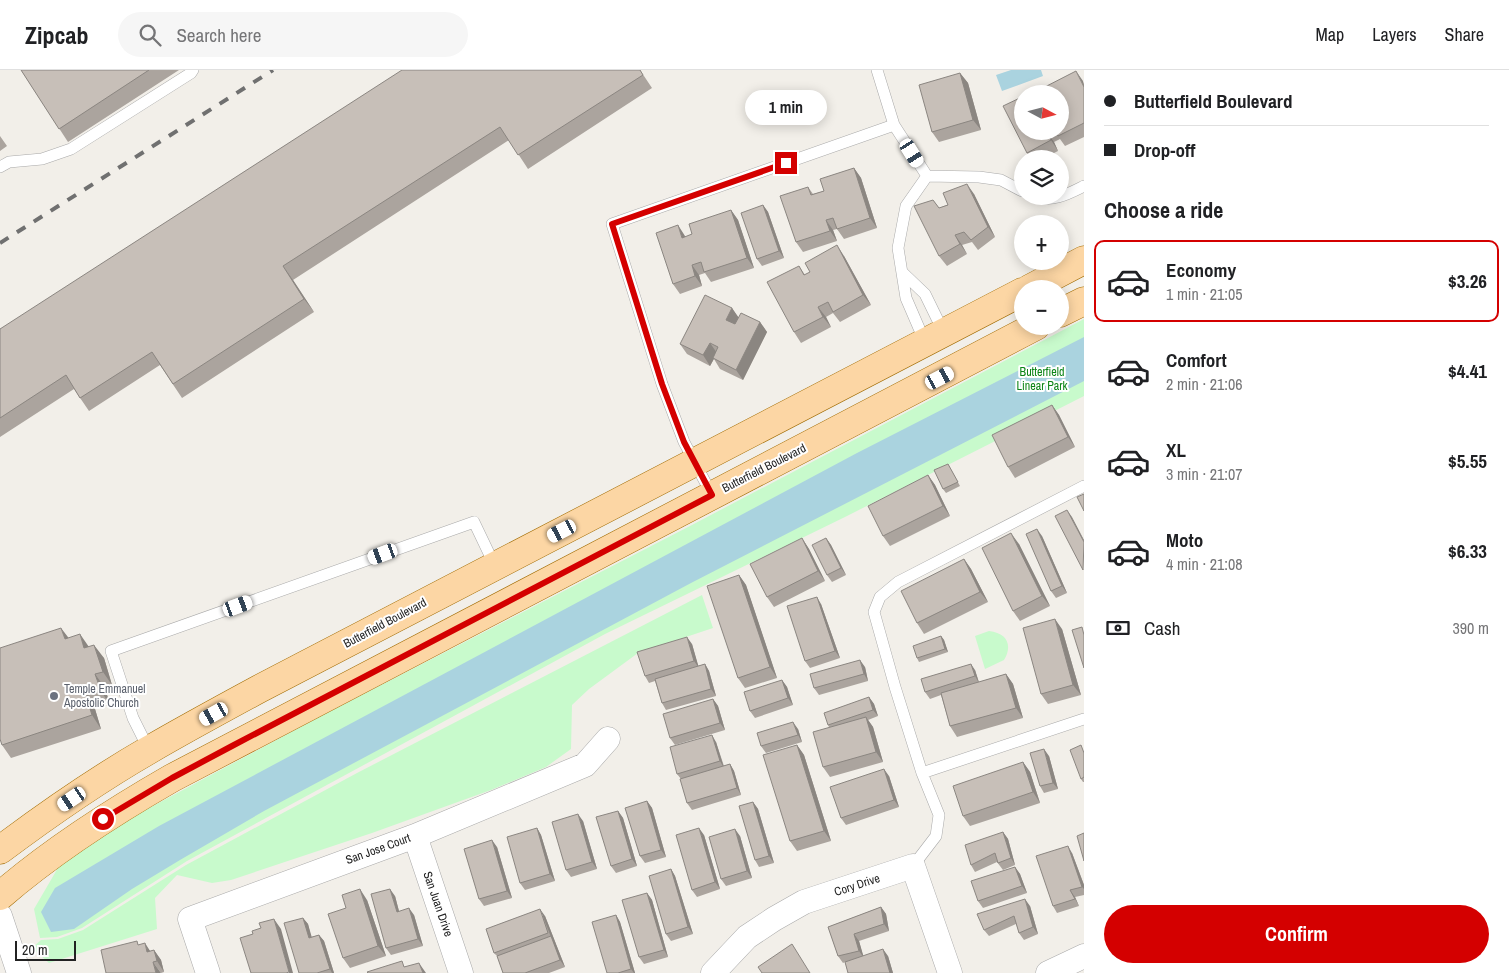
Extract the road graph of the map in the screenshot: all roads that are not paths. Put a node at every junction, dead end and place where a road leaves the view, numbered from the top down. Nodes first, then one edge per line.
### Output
1 (193, 70) edge
2 (877, 70) edge
3 (894, 124) junction
4 (0, 167) edge
5 (927, 176) junction
6 (1084, 186) edge
7 (1014, 187) edge
8 (1069, 193) edge
9 (1084, 260) edge
10 (902, 273) junction
11 (1046, 280) edge
12 (1014, 296) edge
13 (1084, 301) edge
14 (1069, 308) edge
15 (1019, 335) edge
16 (935, 338) junction
17 (694, 463) junction
18 (1084, 486) edge
19 (712, 495) junction
20 (495, 566) junction
21 (1084, 719) edge
22 (608, 739) dead end
23 (149, 750) junction
24 (922, 772) junction
25 (415, 836) junction
26 (0, 850) edge
27 (913, 866) junction
28 (0, 896) edge
29 (0, 916) edge
30 (1084, 956) edge
31 (19, 973) edge
32 (208, 973) edge
33 (461, 973) edge
34 (714, 973) edge
35 (950, 973) edge
36 (1048, 973) edge

1 - 4 lane
2 - 3 lane
3 - 5 lane
3 - 17 lane
5 - 7 lane
5 - 10 lane
6 - 8 lane
9 - 11 main road
10 - 16 lane
10 - 16 lane
12 - 16 main road, Butterfield Boulevard
13 - 14 main road
15 - 19 main road, Butterfield Boulevard
16 - 17 main road, Butterfield Boulevard
17 - 19 lane
17 - 20 main road, Butterfield Boulevard
18 - 24 lane
19 - 28 main road, Butterfield Boulevard
20 - 23 main road, Butterfield Boulevard
20 - 23 lane
21 - 24 lane
22 - 25 street, San Jose Court
23 - 26 main road, Butterfield Boulevard
24 - 27 lane
25 - 32 street, San Jose Court
25 - 33 street, San Juan Drive
27 - 34 street, Cory Drive
27 - 35 street
29 - 31 street
30 - 36 street

